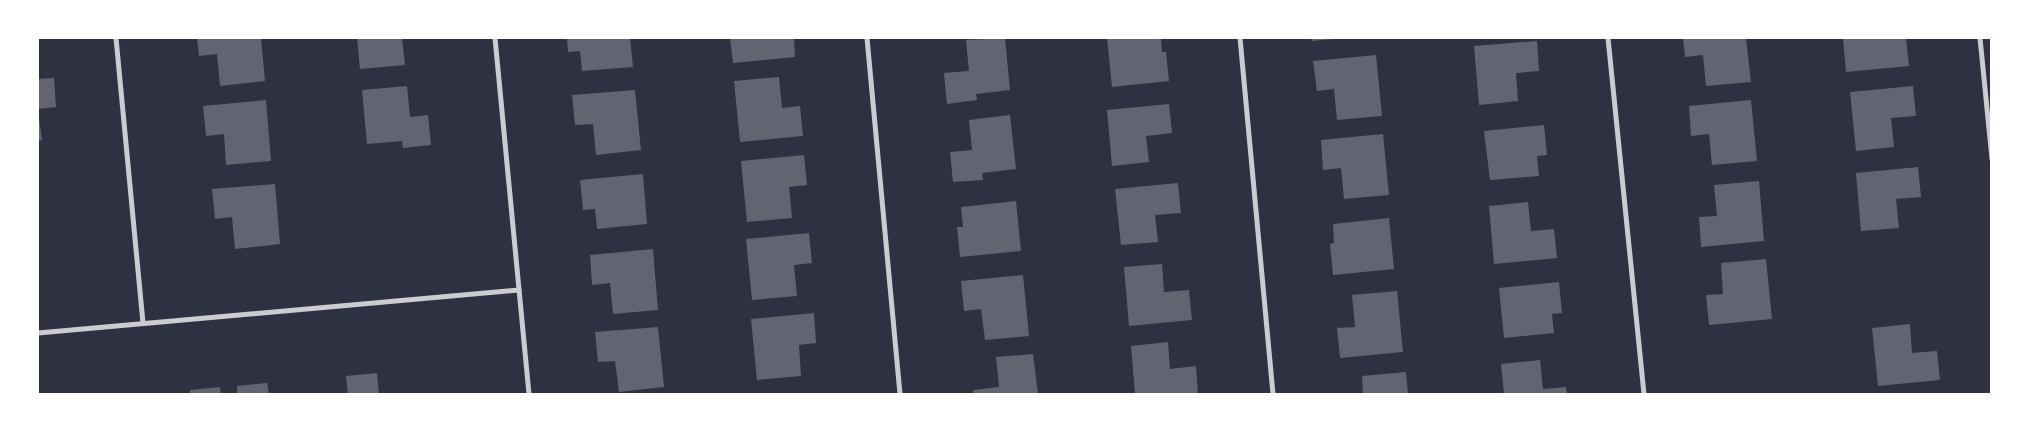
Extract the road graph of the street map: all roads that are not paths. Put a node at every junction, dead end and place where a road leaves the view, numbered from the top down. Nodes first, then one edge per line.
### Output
1 (116, 38) edge
2 (495, 38) edge
3 (867, 38) edge
4 (1240, 38) edge
5 (1608, 38) edge
6 (1980, 38) edge
7 (1992, 159) edge
8 (519, 290) junction
9 (143, 323) junction
10 (38, 333) edge
11 (529, 394) edge
12 (900, 394) edge
13 (1273, 394) edge
14 (1644, 394) edge

1 - 9 street
2 - 8 street
3 - 12 street
4 - 13 street
5 - 14 street
6 - 7 street
8 - 9 street
8 - 11 street
9 - 10 street

